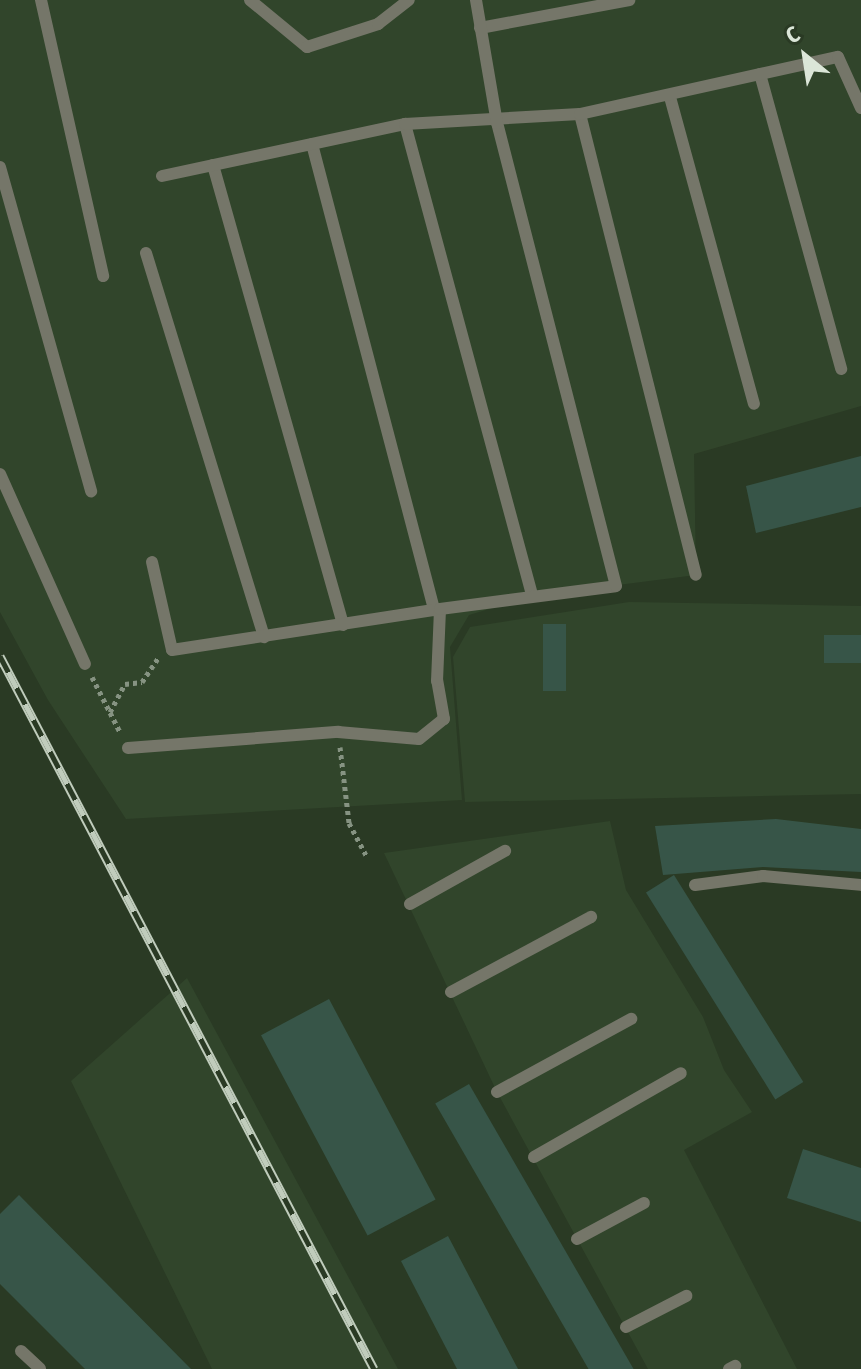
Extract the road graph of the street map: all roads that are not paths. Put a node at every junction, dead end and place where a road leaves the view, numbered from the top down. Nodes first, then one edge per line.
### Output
1 (41, 0) edge
2 (250, 0) edge
3 (409, 0) edge
4 (476, 0) edge
5 (629, 0) edge
6 (480, 28) junction
7 (760, 74) junction
8 (670, 97) junction
9 (861, 108) edge
10 (580, 114) junction
11 (497, 123) junction
12 (405, 124) junction
13 (312, 144) junction
14 (213, 165) junction
15 (0, 167) edge
16 (162, 176) dead end
17 (146, 253) dead end
18 (103, 276) dead end
19 (841, 369) dead end
20 (754, 404) dead end
21 (0, 474) edge
22 (91, 491) dead end
23 (152, 562) dead end
24 (696, 575) dead end
25 (532, 596) junction
26 (437, 610) junction
27 (343, 625) junction
28 (264, 637) junction
29 (85, 664) road end
30 (128, 748) road end
31 (505, 851) dead end
32 (695, 885) dead end
33 (861, 885) edge
34 (410, 904) dead end
35 (591, 917) dead end
36 (451, 992) dead end
37 (631, 1019) dead end
38 (681, 1073) dead end
39 (497, 1092) dead end
40 (534, 1157) dead end
41 (644, 1203) dead end
42 (577, 1239) dead end
43 (686, 1296) dead end
44 (626, 1327) dead end
45 (21, 1351) dead end
46 (40, 1369) edge

1 - 18 lane
2 - 3 lane
4 - 6 lane
5 - 6 lane
6 - 11 lane
7 - 8 lane
7 - 9 lane
7 - 19 lane
8 - 10 lane
8 - 20 lane
10 - 11 lane
10 - 24 lane
11 - 12 lane
11 - 25 lane
12 - 13 lane
12 - 25 lane
13 - 14 lane
13 - 26 lane
14 - 16 lane
14 - 27 lane
15 - 22 lane
17 - 28 lane
21 - 29 lane
23 - 28 lane
25 - 26 lane
26 - 27 lane
26 - 30 lane
27 - 28 lane
31 - 34 lane
32 - 33 lane
35 - 36 lane
37 - 39 lane
38 - 40 lane
41 - 42 lane
43 - 44 lane
45 - 46 lane

